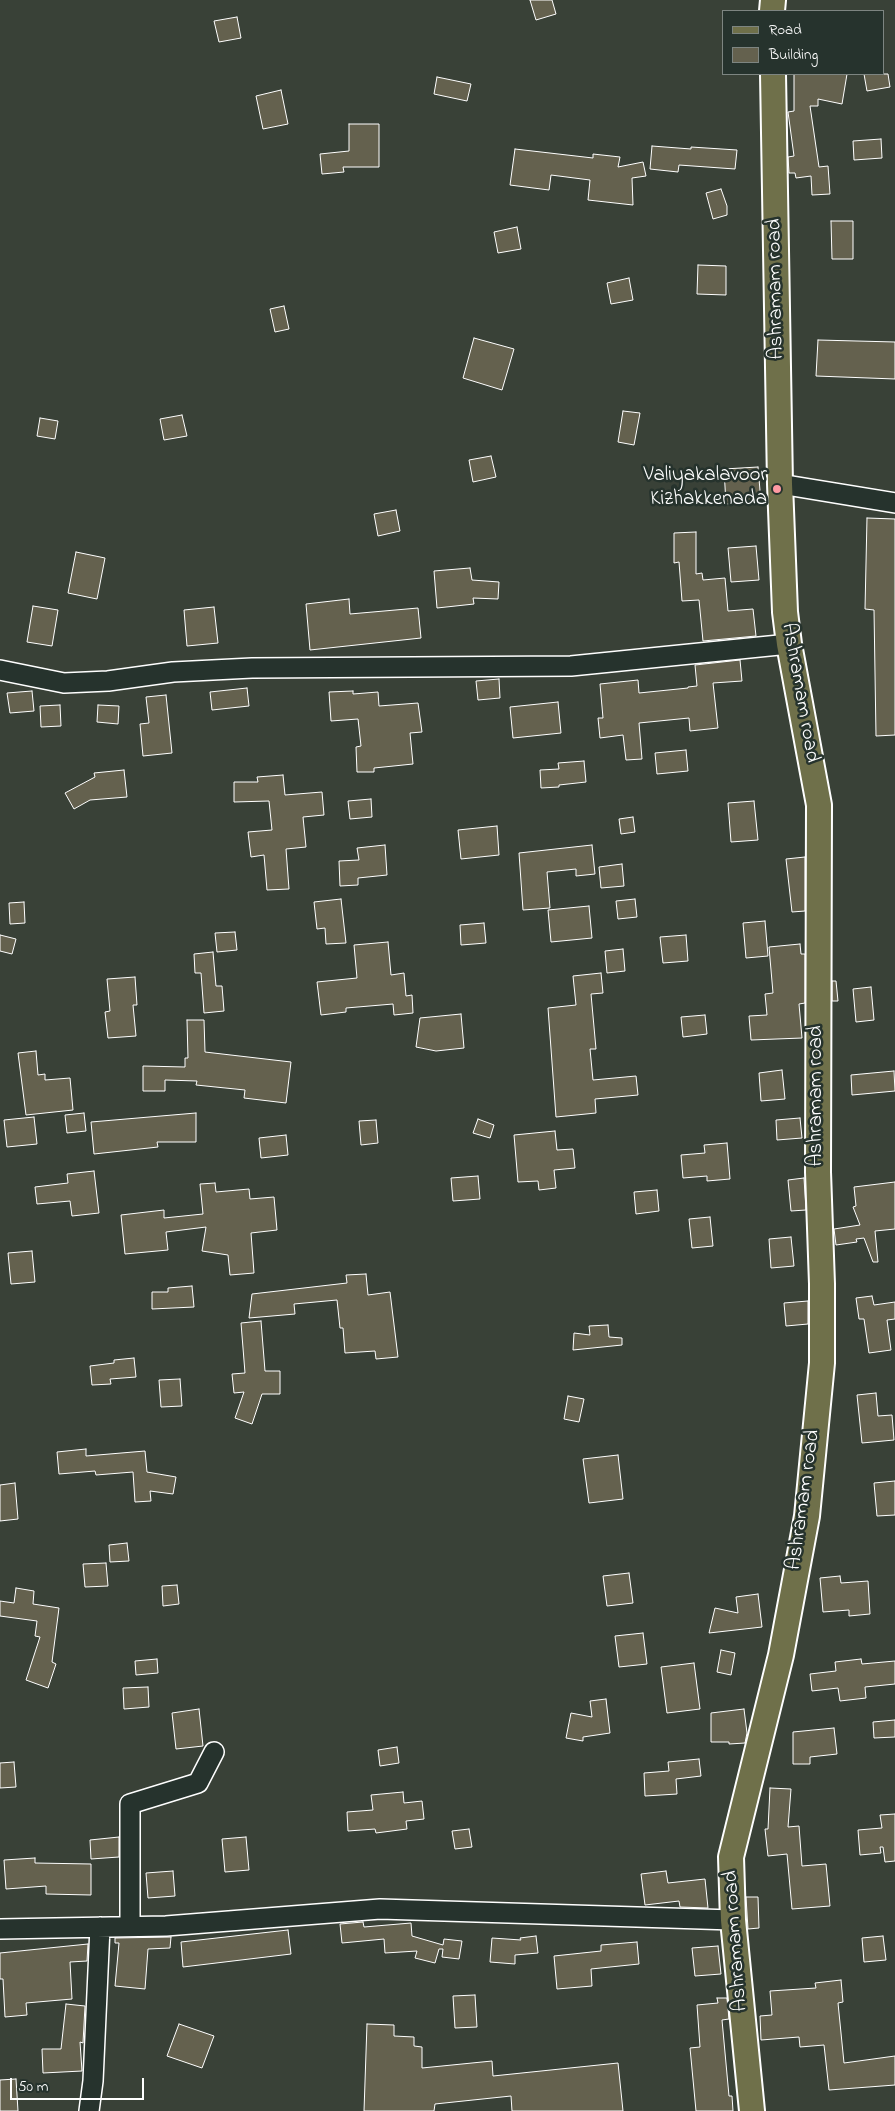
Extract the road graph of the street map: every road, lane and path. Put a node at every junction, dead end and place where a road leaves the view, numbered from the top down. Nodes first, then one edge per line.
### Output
1 (773, 75) edge
2 (780, 484) junction
3 (895, 503) edge
4 (789, 644) junction
5 (0, 670) edge
6 (214, 1752) dead end
7 (733, 1920) junction
8 (130, 1926) junction
9 (100, 1927) junction
10 (0, 1928) edge
11 (88, 2111) edge
12 (752, 2111) edge

1 - 2 main road, Ashramam road
2 - 3 street
2 - 4 main road, Ashramam road
4 - 5 street
4 - 7 main road, Ashramam road
6 - 8 street
7 - 8 street
7 - 12 main road, Ashramam road
8 - 9 street
9 - 10 street
9 - 11 street

